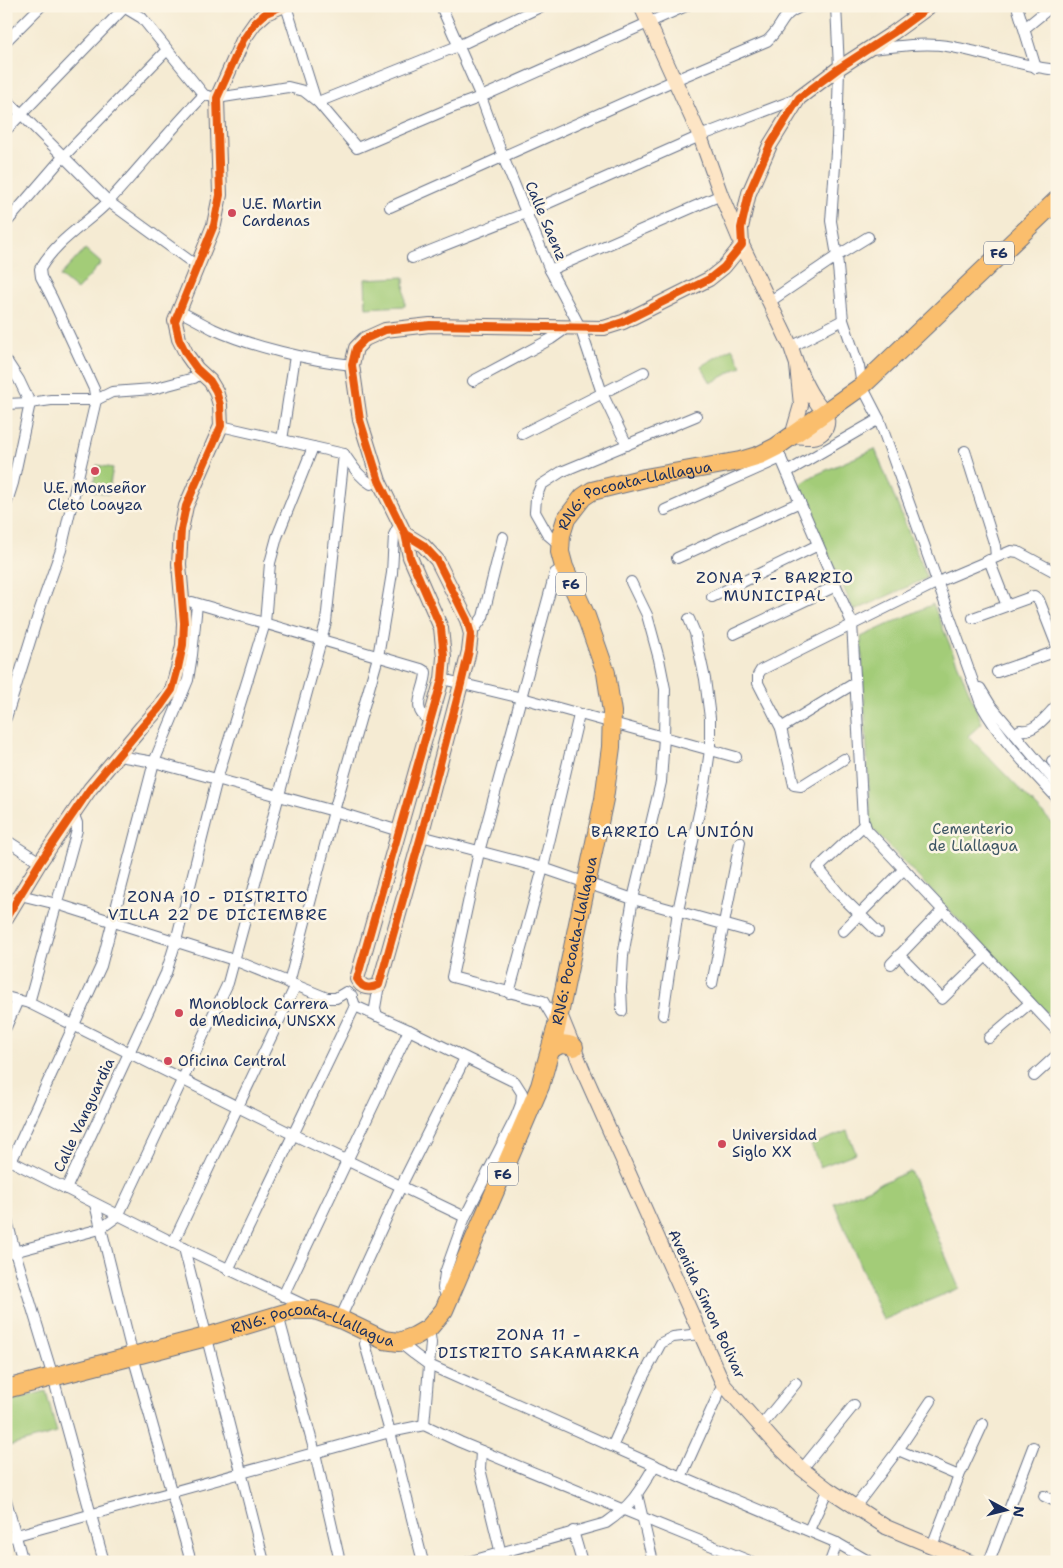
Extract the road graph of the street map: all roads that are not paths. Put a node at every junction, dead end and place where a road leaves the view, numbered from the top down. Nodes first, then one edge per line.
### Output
1 (41, 6) edge
2 (136, 6) edge
3 (282, 6) edge
4 (286, 6) edge
5 (441, 6) edge
6 (542, 6) edge
7 (641, 6) edge
8 (686, 6) edge
9 (804, 6) edge
10 (836, 6) edge
11 (1017, 6) edge
12 (1052, 6) edge
13 (123, 7) edge
14 (923, 8) edge
15 (268, 10) edge
16 (142, 18) junction
17 (648, 22) junction
18 (1025, 28) junction
19 (6, 41) edge
20 (458, 46) junction
21 (869, 49) junction
22 (167, 50) junction
23 (839, 68) junction
24 (1036, 68) junction
25 (1057, 70) edge
26 (675, 80) junction
27 (211, 97) junction
28 (481, 97) junction
29 (799, 98) junction
30 (6, 99) edge
31 (316, 100) junction
32 (22, 114) junction
33 (6, 130) edge
34 (700, 136) junction
35 (63, 157) junction
36 (503, 157) junction
37 (721, 196) junction
38 (1057, 200) edge
39 (108, 202) junction
40 (390, 207) dead end
41 (526, 213) junction
42 (6, 223) edge
43 (868, 237) dead end
44 (742, 245) junction
45 (837, 256) junction
46 (412, 258) dead end
47 (197, 266) junction
48 (550, 270) junction
49 (769, 302) junction
50 (179, 311) junction
51 (843, 320) junction
52 (574, 327) junction
53 (791, 347) junction
54 (296, 356) junction
55 (6, 360) edge
56 (352, 365) junction
57 (797, 366) junction
58 (644, 372) dead end
59 (201, 373) junction
60 (473, 380) dead end
61 (862, 386) junction
62 (602, 393) junction
63 (96, 400) junction
64 (30, 403) junction
65 (6, 404) edge
66 (826, 410) junction
67 (696, 416) dead end
68 (879, 419) junction
69 (221, 426) junction
70 (802, 426) junction
71 (522, 434) dead end
72 (282, 440) junction
73 (627, 445) junction
74 (313, 447) junction
75 (965, 452) dead end
76 (779, 453) junction
77 (344, 454) junction
78 (787, 472) junction
79 (379, 481) junction
80 (800, 502) junction
81 (6, 505) edge
82 (665, 510) dead end
83 (403, 529) junction
84 (504, 537) dead end
85 (818, 545) junction
86 (561, 546) junction
87 (677, 558) dead end
88 (992, 559) junction
89 (564, 567) junction
90 (1057, 573) edge
91 (632, 582) dead end
92 (938, 582) junction
93 (836, 586) junction
94 (712, 597) dead end
95 (182, 600) junction
96 (197, 604) junction
97 (1006, 606) junction
98 (973, 618) dead end
99 (689, 619) dead end
100 (265, 623) junction
101 (852, 623) junction
102 (470, 634) junction
103 (734, 634) dead end
104 (322, 641) junction
105 (1057, 646) edge
106 (1057, 651) edge
107 (378, 657) junction
108 (971, 672) junction
109 (997, 672) dead end
110 (442, 679) junction
111 (855, 682) junction
112 (461, 684) junction
113 (522, 698) junction
114 (1057, 705) edge
115 (579, 715) junction
116 (6, 718) edge
117 (430, 720) junction
118 (613, 723) junction
119 (781, 728) junction
120 (1020, 730) dead end
121 (664, 737) junction
122 (710, 750) junction
123 (119, 756) junction
124 (736, 757) dead end
125 (844, 759) dead end
126 (154, 762) junction
127 (217, 779) junction
128 (1057, 784) edge
129 (279, 797) junction
130 (1057, 798) edge
131 (334, 811) junction
132 (73, 812) junction
133 (865, 824) junction
134 (398, 831) junction
135 (421, 836) junction
136 (6, 840) edge
137 (740, 842) dead end
138 (479, 852) junction
139 (40, 862) junction
140 (543, 868) junction
141 (904, 869) junction
142 (586, 882) junction
143 (20, 895) junction
144 (633, 899) junction
145 (56, 904) junction
146 (943, 910) junction
147 (678, 911) junction
148 (859, 915) junction
149 (6, 918) edge
150 (113, 922) junction
151 (724, 924) junction
152 (748, 931) dead end
153 (843, 931) dead end
154 (878, 932) dead end
155 (176, 941) junction
156 (899, 955) junction
157 (986, 956) junction
158 (234, 960) junction
159 (891, 964) dead end
160 (357, 979) junction
161 (712, 984) dead end
162 (292, 985) junction
163 (379, 985) junction
164 (509, 993) junction
165 (6, 997) edge
166 (18, 1000) junction
167 (354, 1001) junction
168 (29, 1003) junction
169 (1030, 1003) junction
170 (622, 1011) dead end
171 (663, 1015) dead end
172 (377, 1016) junction
173 (558, 1018) junction
174 (74, 1025) junction
175 (6, 1027) edge
176 (409, 1030) junction
177 (1057, 1031) edge
178 (989, 1038) dead end
179 (574, 1047) junction
180 (551, 1050) junction
181 (130, 1053) junction
182 (1057, 1055) edge
183 (466, 1058) junction
184 (1034, 1076) dead end
185 (183, 1079) junction
186 (237, 1106) junction
187 (294, 1135) junction
188 (8, 1160) edge
189 (347, 1160) junction
190 (401, 1186) junction
191 (66, 1189) junction
192 (95, 1204) junction
193 (6, 1216) edge
194 (118, 1216) junction
195 (464, 1217) junction
196 (100, 1229) junction
197 (173, 1243) junction
198 (184, 1248) junction
199 (11, 1253) edge
200 (228, 1270) junction
201 (284, 1296) junction
202 (448, 1300) junction
203 (315, 1310) junction
204 (278, 1315) junction
205 (340, 1319) junction
206 (429, 1328) junction
207 (368, 1334) junction
208 (700, 1334) junction
209 (206, 1337) junction
210 (399, 1342) junction
211 (133, 1356) junction
212 (429, 1364) junction
213 (53, 1377) junction
214 (796, 1382) dead end
215 (723, 1384) junction
216 (6, 1389) edge
217 (931, 1401) dead end
218 (854, 1405) dead end
219 (424, 1424) junction
220 (983, 1424) dead end
221 (760, 1426) junction
222 (390, 1432) junction
223 (613, 1445) junction
224 (1033, 1447) dead end
225 (481, 1450) junction
226 (898, 1450) junction
227 (315, 1453) junction
228 (654, 1465) junction
229 (802, 1468) junction
230 (241, 1473) junction
231 (960, 1476) junction
232 (681, 1477) junction
233 (828, 1489) junction
234 (173, 1492) junction
235 (638, 1494) junction
236 (1044, 1496) dead end
237 (6, 1500) edge
238 (1057, 1502) edge
239 (855, 1507) junction
240 (624, 1510) junction
241 (92, 1514) junction
242 (643, 1518) junction
243 (809, 1530) junction
244 (574, 1531) junction
245 (11, 1537) edge
246 (837, 1543) junction
247 (932, 1546) junction
248 (502, 1558) edge
249 (23, 1562) edge
250 (104, 1562) edge
251 (191, 1562) edge
252 (264, 1562) edge
253 (340, 1562) edge
254 (423, 1562) edge
255 (468, 1562) edge
256 (582, 1562) edge
257 (653, 1562) edge
258 (752, 1562) edge
259 (830, 1562) edge
260 (870, 1562) edge
261 (970, 1562) edge
262 (989, 1562) edge

1 - 19 street
2 - 16 street
3 - 15 street
4 - 31 street
5 - 20 street, Calle Saenz
6 - 20 street
7 - 17 street
8 - 17 street
9 - 26 street
10 - 23 street
11 - 18 street
12 - 18 street
13 - 16 street
13 - 32 street
14 - 21 street
15 - 27 street
16 - 22 street
17 - 26 street
17 - 28 street
18 - 24 street
20 - 28 street, Calle Saenz
20 - 31 street
21 - 23 street
21 - 24 street
22 - 27 street
22 - 35 street
23 - 29 street
23 - 45 street
24 - 25 street
26 - 34 street
26 - 36 street
27 - 31 street
27 - 39 street
27 - 47 street
28 - 31 street
28 - 36 street, Calle Saenz
29 - 34 street
29 - 44 street
30 - 32 street
32 - 33 street
32 - 35 street
34 - 37 street
34 - 41 street
35 - 39 street
35 - 42 street
36 - 40 street
36 - 41 street, Calle Saenz
37 - 44 street
37 - 48 street
38 - 61 highway, RN6: Pocoata-Llallagua / F6
39 - 47 street
39 - 63 street
41 - 46 street
41 - 48 street, Calle Saenz
43 - 45 street
44 - 49 street
44 - 52 street
45 - 49 street
45 - 51 street
47 - 50 street
48 - 52 street, Calle Saenz
49 - 53 street
50 - 54 street
50 - 59 street
51 - 53 street
51 - 61 street
52 - 56 street
52 - 60 street
52 - 62 street, Calle Saenz
53 - 57 street
54 - 56 street
54 - 72 street
55 - 64 street
56 - 79 street
57 - 66 street
57 - 70 street
58 - 62 street
59 - 63 street
59 - 69 street
61 - 66 highway, RN6: Pocoata-Llallagua / F6
61 - 68 street
62 - 71 street
62 - 73 street, Calle Saenz
63 - 64 street
63 - 116 street
64 - 65 street
64 - 81 street
66 - 70 highway, RN6: Pocoata-Llallagua / F6
67 - 73 street
68 - 78 street
68 - 92 street
69 - 72 street
69 - 95 street
70 - 76 highway, RN6: Pocoata-Llallagua / F6
72 - 74 street
73 - 86 street
74 - 77 street
74 - 100 street, Calle Vanguardia
75 - 88 street
76 - 78 street
76 - 82 street
76 - 86 highway, RN6: Pocoata-Llallagua / F6
77 - 79 street
77 - 104 street
78 - 80 street
79 - 83 street
80 - 85 street
80 - 87 street
83 - 102 street
83 - 107 street
83 - 110 street
84 - 102 street
85 - 93 street
85 - 94 street
86 - 89 highway, RN6: Pocoata-Llallagua / F6
88 - 90 street
88 - 92 street
88 - 97 street
89 - 113 street
89 - 118 highway, RN6: Pocoata-Llallagua / F6
91 - 121 street
92 - 101 street
92 - 108 street
93 - 101 street
93 - 103 street
95 - 96 street
95 - 123 street
96 - 100 street
96 - 126 street
97 - 98 street
97 - 105 street
99 - 122 street
100 - 104 street
100 - 127 street, Calle Vanguardia
101 - 111 street
101 - 119 street
102 - 112 street
104 - 107 street
104 - 129 street
106 - 109 street
107 - 117 street
107 - 131 street
108 - 128 street
108 - 130 street
110 - 112 street
110 - 117 street
111 - 119 street
111 - 133 street
112 - 113 street
112 - 135 street
113 - 115 street
113 - 138 street
114 - 120 street
115 - 118 street
115 - 140 street
117 - 134 street
118 - 121 street
118 - 142 highway, RN6: Pocoata-Llallagua / F6
119 - 125 street
121 - 122 street
121 - 144 street
122 - 124 street
122 - 147 street
123 - 126 street
123 - 132 street
126 - 127 street
126 - 150 street
127 - 129 street
127 - 155 street, Calle Vanguardia
129 - 131 street
129 - 158 street
131 - 134 street
131 - 162 street
132 - 139 street
132 - 145 street
133 - 141 street
133 - 148 street
134 - 160 street
135 - 138 street
135 - 163 street
136 - 139 street
137 - 151 street
138 - 140 street
138 - 164 street
139 - 143 street
140 - 142 street
140 - 164 street
141 - 146 street
141 - 148 street
142 - 144 street
142 - 173 highway, RN6: Pocoata-Llallagua / F6
143 - 145 street
143 - 149 street
144 - 147 street
144 - 170 street
145 - 150 street
145 - 168 street
146 - 156 street
146 - 157 street
147 - 151 street
147 - 171 street
148 - 153 street
148 - 154 street
150 - 155 street
150 - 174 street
151 - 152 street
151 - 161 street
155 - 158 street
155 - 181 street, Calle Vanguardia
156 - 157 street
156 - 159 street
157 - 169 street
158 - 162 street
158 - 185 street
160 - 163 street
160 - 167 street
162 - 167 street
162 - 186 street
163 - 172 street
164 - 173 street
165 - 166 street
166 - 168 street
166 - 175 street
167 - 172 street
167 - 187 street
168 - 174 street
169 - 177 street
169 - 178 street
172 - 176 street
173 - 179 street, Avenida Simon Bolivar
173 - 180 highway, RN6: Pocoata-Llallagua / F6
174 - 181 street
174 - 188 street
176 - 183 street
176 - 189 street
179 - 180 highway
179 - 208 street, Avenida Simon Bolivar
180 - 202 highway, RN6: Pocoata-Llallagua / F6
181 - 185 street
181 - 191 street, Calle Vanguardia
182 - 184 street
183 - 190 street
183 - 195 street
185 - 186 street
185 - 194 street
186 - 187 street
186 - 197 street
187 - 189 street
187 - 200 street
188 - 191 street
189 - 190 street
189 - 201 street
190 - 195 street
190 - 205 street
191 - 192 street
192 - 194 street
192 - 196 street
193 - 199 street
194 - 196 street
194 - 197 street
195 - 202 street
196 - 199 street
196 - 211 street
197 - 198 street
198 - 200 street
198 - 209 street
199 - 213 street
200 - 201 street
201 - 203 street
202 - 206 highway, RN6: Pocoata-Llallagua / F6
203 - 204 highway, RN6: Pocoata-Llallagua
203 - 205 highway, RN6: Pocoata-Llallagua
204 - 209 highway, RN6: Pocoata-Llallagua
204 - 227 street
205 - 207 highway, RN6: Pocoata-Llallagua
206 - 210 highway, RN6: Pocoata-Llallagua / F6
206 - 212 street
207 - 210 highway, RN6: Pocoata-Llallagua
207 - 222 street
208 - 215 street, Avenida Simon Bolivar
208 - 223 street
209 - 211 highway, RN6: Pocoata-Llallagua
209 - 230 street
210 - 212 street
211 - 213 highway, RN6: Pocoata-Llallagua
211 - 234 street
212 - 219 street
212 - 223 street
213 - 216 highway, RN6: Pocoata-Llallagua
213 - 241 street
214 - 221 street
215 - 221 street, Avenida Simon Bolivar
215 - 232 street
217 - 226 street
218 - 229 street
219 - 222 street
219 - 225 street
220 - 231 street
221 - 229 street, Avenida Simon Bolivar
222 - 227 street
222 - 254 street
223 - 228 street
224 - 262 street
225 - 240 street
225 - 248 street
226 - 231 street
226 - 239 street
227 - 230 street
227 - 253 street
228 - 232 street
228 - 235 street
229 - 233 street, Avenida Simon Bolivar
230 - 234 street
230 - 252 street
231 - 247 street
232 - 243 street
233 - 239 street, Avenida Simon Bolivar
233 - 243 street
234 - 241 street
234 - 251 street
235 - 240 street
235 - 242 street
236 - 238 street
237 - 245 street
239 - 247 street, Avenida Simon Bolivar
240 - 242 street
240 - 244 street
241 - 245 street
241 - 250 street
242 - 257 street
242 - 258 street
243 - 246 street
244 - 248 street
244 - 256 street
245 - 249 street
246 - 259 street
246 - 260 street
247 - 261 street, Avenida Simon Bolivar
248 - 255 street

